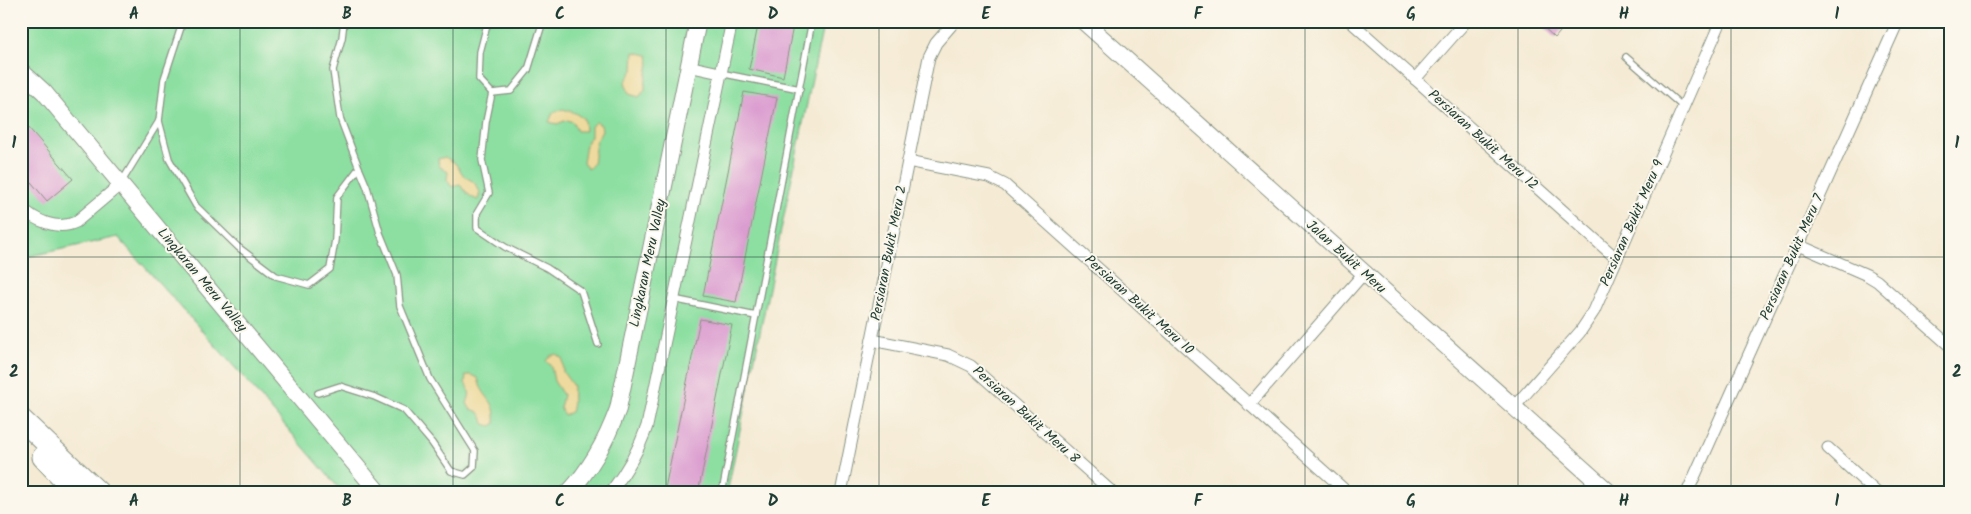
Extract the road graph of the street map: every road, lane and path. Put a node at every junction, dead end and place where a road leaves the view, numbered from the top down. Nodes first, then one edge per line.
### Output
1 (183, 21) edge
2 (344, 21) edge
3 (488, 21) edge
4 (543, 21) edge
5 (698, 21) edge
6 (732, 21) edge
7 (812, 21) edge
8 (955, 21) edge
9 (1083, 21) edge
10 (1350, 21) edge
11 (1466, 21) edge
12 (1721, 21) edge
13 (1898, 21) edge
14 (1626, 57) dead end
15 (688, 66) junction
16 (21, 71) edge
17 (720, 73) junction
18 (1414, 79) junction
19 (800, 89) junction
20 (492, 93) junction
21 (1683, 107) junction
22 (159, 121) junction
23 (908, 160) junction
24 (359, 168) junction
25 (121, 184) junction
26 (21, 206) edge
27 (1798, 245) junction
28 (1617, 259) junction
29 (1364, 273) junction
30 (673, 299) junction
31 (756, 316) junction
32 (872, 340) junction
33 (598, 344) dead end
34 (1950, 346) edge
35 (318, 393) dead end
36 (1249, 404) junction
37 (1514, 407) junction
38 (21, 419) edge
39 (21, 435) edge
40 (1828, 448) dead end
41 (574, 491) edge
42 (1346, 492) edge
43 (77, 493) edge
44 (99, 493) edge
45 (379, 493) edge
46 (610, 493) edge
47 (722, 493) edge
48 (841, 493) edge
49 (1112, 493) edge
50 (1610, 493) edge
51 (1687, 493) edge
52 (1877, 493) edge

1 - 22 lane
2 - 24 lane
3 - 20 lane
4 - 20 lane
5 - 15 street, Lingkaran Meru Valley
6 - 17 street
7 - 19 lane
8 - 23 street, Persiaran Bukit Meru 2
9 - 29 street, Jalan Bukit Meru
10 - 18 street, Persiaran Bukit Meru 12
11 - 18 street
12 - 21 street, Persiaran Bukit Meru 9
13 - 27 street, Persiaran Bukit Meru 7
14 - 21 lane
15 - 17 street
15 - 41 street, Lingkaran Meru Valley
16 - 25 street, Lingkaran Meru Valley
17 - 19 lane
17 - 30 street
18 - 28 street, Persiaran Bukit Meru 12
19 - 31 lane
20 - 33 lane
21 - 28 street, Persiaran Bukit Meru 9
22 - 24 lane
22 - 25 lane
23 - 32 street, Persiaran Bukit Meru 2
23 - 36 street, Persiaran Bukit Meru 10
24 - 35 lane
25 - 26 street
25 - 45 street, Lingkaran Meru Valley
27 - 34 street
27 - 51 street, Persiaran Bukit Meru 7
28 - 37 street, Persiaran Bukit Meru 9
29 - 36 street
29 - 37 street, Jalan Bukit Meru
30 - 31 lane
30 - 46 street
31 - 47 lane
32 - 48 street, Persiaran Bukit Meru 2
32 - 49 street, Persiaran Bukit Meru 8
36 - 42 street, Persiaran Bukit Meru 10
37 - 50 street, Jalan Bukit Meru
38 - 44 highway
39 - 43 highway
40 - 52 street

